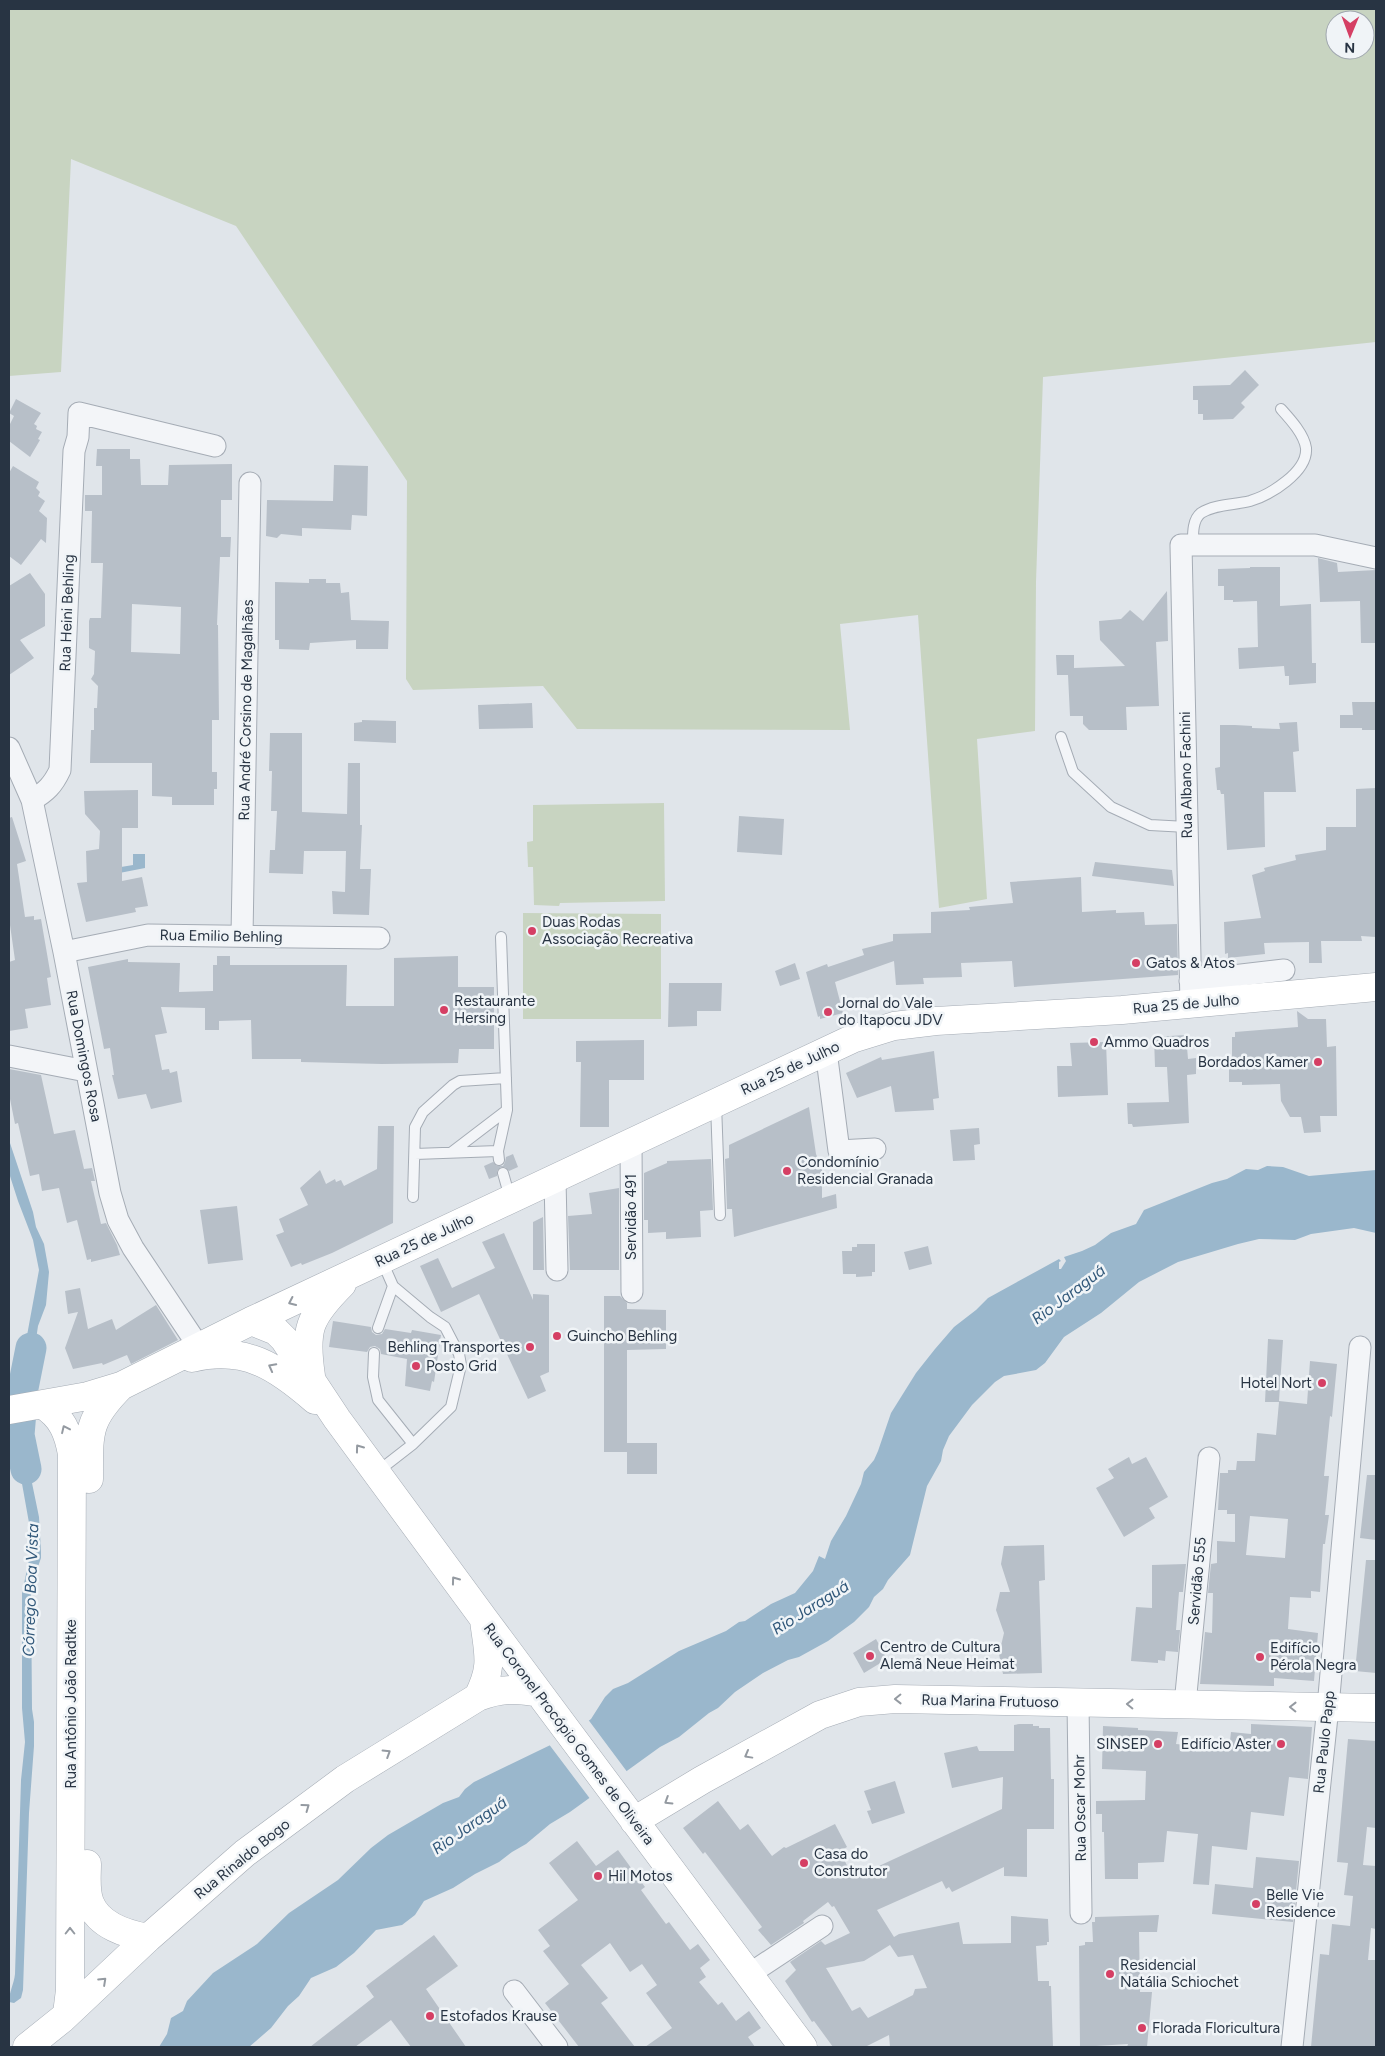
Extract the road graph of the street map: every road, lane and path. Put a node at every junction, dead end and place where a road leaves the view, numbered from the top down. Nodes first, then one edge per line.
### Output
1 (1281, 409) dead end
2 (215, 446) dead end
3 (250, 483) dead end
4 (1187, 545) junction
5 (1376, 558) edge
6 (1061, 737) dead end
7 (9, 748) edge
8 (32, 800) junction
9 (1187, 828) junction
10 (242, 936) junction
11 (501, 937) dead end
12 (379, 938) dead end
13 (64, 952) junction
14 (1284, 970) dead end
15 (1376, 987) edge
16 (1190, 993) junction
17 (826, 1051) junction
18 (9, 1056) edge
19 (86, 1071) junction
20 (506, 1078) junction
21 (716, 1103) junction
22 (507, 1110) junction
23 (631, 1143) junction
24 (875, 1150) dead end
25 (452, 1152) junction
26 (415, 1154) junction
27 (503, 1173) dead end
28 (555, 1178) junction
29 (413, 1197) dead end
30 (510, 1199) junction
31 (720, 1215) dead end
32 (382, 1260) junction
33 (557, 1270) dead end
34 (352, 1274) junction
35 (392, 1286) junction
36 (632, 1292) dead end
37 (251, 1321) junction
38 (378, 1328) dead end
39 (199, 1347) junction
40 (1360, 1348) dead end
41 (374, 1353) dead end
42 (164, 1365) junction
43 (312, 1380) junction
44 (121, 1386) junction
45 (26, 1407) edge
46 (337, 1419) junction
47 (413, 1444) junction
48 (1208, 1458) dead end
49 (377, 1472) junction
50 (484, 1619) junction
51 (478, 1697) junction
52 (544, 1700) junction
53 (1078, 1703) junction
54 (1185, 1704) junction
55 (1328, 1707) junction
56 (1376, 1708) edge
57 (627, 1811) junction
58 (1082, 1913) dead end
59 (822, 1926) dead end
60 (148, 1938) junction
61 (748, 1975) junction
62 (514, 1991) dead end
63 (67, 2014) junction
64 (27, 2047) edge
65 (557, 2047) edge
66 (803, 2047) edge
67 (1292, 2047) edge

1 - 4 lane
2 - 8 street, Rua Heini Behling
3 - 10 street, Rua André Corsino de Magalhães
4 - 5 street
4 - 9 street, Rua Albano Fachini
6 - 9 lane
7 - 8 street, Rua Domingos Rosa
8 - 13 street, Rua Domingos Rosa
9 - 16 street, Rua Albano Fachini
10 - 12 street, Rua Emilio Behling
10 - 13 street, Rua Emilio Behling
11 - 20 lane
13 - 19 street, Rua Domingos Rosa
14 - 16 street
15 - 16 main road, Rua 25 de Julho
16 - 17 main road, Rua 25 de Julho
17 - 21 main road, Rua 25 de Julho
17 - 24 street
18 - 19 street
19 - 39 street, Rua Domingos Rosa
20 - 22 lane
20 - 26 lane
21 - 23 main road, Rua 25 de Julho
21 - 31 lane
22 - 25 lane
22 - 25 lane
23 - 28 main road, Rua 25 de Julho
23 - 36 street, Servidão 491
25 - 26 lane
26 - 29 lane
27 - 30 lane
28 - 30 main road, Rua 25 de Julho
28 - 33 street
30 - 32 main road, Rua 25 de Julho
32 - 34 main road, Rua 25 de Julho
32 - 35 lane
34 -> 37 main road, Rua 25 de Julho
34 - 43 main road
35 - 38 lane
35 - 47 lane
37 - 39 main road, Rua 25 de Julho
37 - 43 main road, Rua Coronel Procópio Gomes de Oliveira
39 - 42 main road, Rua 25 de Julho
40 - 55 street, Rua Paulo Papp
41 - 47 lane
42 - 44 main road
46 -> 42 main road, Rua Coronel Procópio Gomes de Oliveira
43 - 46 main road, Rua Coronel Procópio Gomes de Oliveira
44 - 45 main road
44 - 60 main road, Rua Antônio João Radtke
63 -> 45 main road, Rua Antônio João Radtke
49 -> 46 main road, Rua Coronel Procópio Gomes de Oliveira
47 - 49 lane
48 - 54 street, Servidão 555
50 -> 49 main road, Rua Coronel Procópio Gomes de Oliveira
50 - 51 main road
50 - 52 main road, Rua Coronel Procópio Gomes de Oliveira
51 - 52 main road, Rua Rinaldo Bogo
60 -> 51 main road, Rua Rinaldo Bogo
52 - 57 main road, Rua Coronel Procópio Gomes de Oliveira
54 -> 53 main road, Rua Marina Frutuoso
53 -> 57 main road, Rua Marina Frutuoso
53 - 58 street, Rua Oscar Mohr
55 -> 54 main road, Rua Marina Frutuoso
55 - 56 main road, Rua Marina Frutuoso
55 - 67 street, Rua Paulo Papp
57 - 61 main road, Rua Coronel Procópio Gomes de Oliveira
59 - 61 street
63 -> 60 main road, Rua Rinaldo Bogo
61 - 66 main road, Rua Coronel Procópio Gomes de Oliveira
62 - 65 street
63 - 64 main road, Rua Rinaldo Bogo

